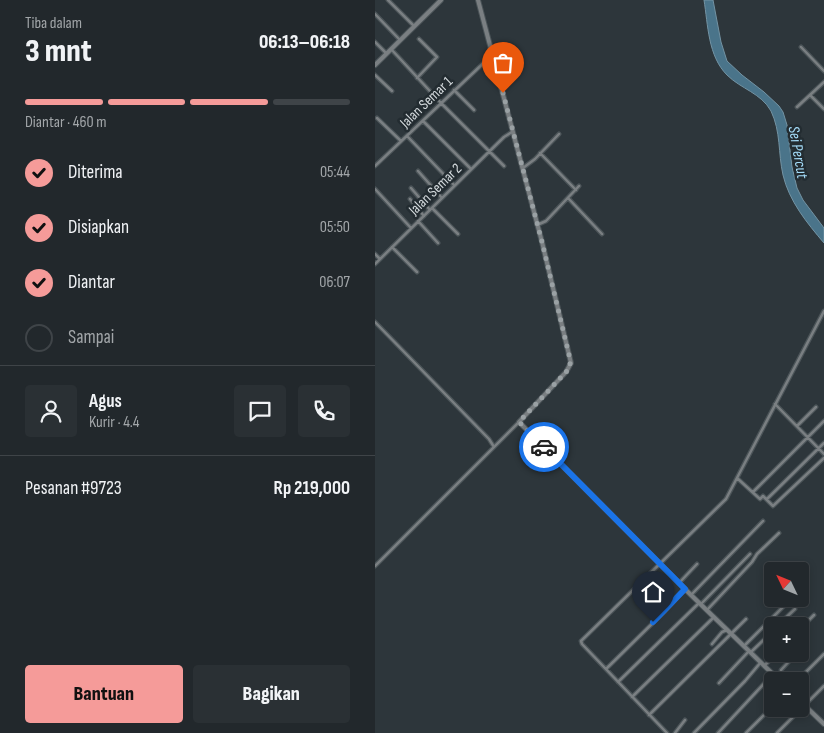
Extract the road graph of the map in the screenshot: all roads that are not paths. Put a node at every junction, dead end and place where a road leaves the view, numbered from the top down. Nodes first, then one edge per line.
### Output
1 (388, 0) edge
2 (441, 0) edge
3 (479, 0) edge
4 (375, 14) edge
5 (414, 26) junction
6 (419, 39) dead end
7 (400, 40) junction
8 (375, 42) edge
9 (801, 47) dead end
10 (391, 49) junction
11 (387, 54) junction
12 (491, 55) junction
13 (375, 65) edge
14 (824, 71) edge
15 (375, 75) edge
16 (417, 78) junction
17 (824, 82) edge
18 (455, 90) junction
19 (392, 91) dead end
20 (810, 95) junction
21 (441, 103) junction
22 (797, 107) dead end
23 (824, 109) edge
24 (474, 110) dead end
25 (377, 118) dead end
26 (423, 121) junction
27 (512, 132) junction
28 (559, 134) dead end
29 (407, 136) junction
30 (401, 141) junction
31 (489, 151) junction
32 (540, 153) junction
33 (375, 166) edge
34 (504, 166) dead end
35 (523, 168) junction
36 (471, 169) junction
37 (418, 171) dead end
38 (455, 185) junction
39 (579, 186) dead end
40 (411, 188) dead end
41 (375, 189) edge
42 (575, 190) junction
43 (442, 198) junction
44 (568, 198) junction
45 (409, 199) dead end
46 (431, 209) junction
47 (424, 216) junction
48 (418, 221) junction
49 (537, 225) junction
50 (411, 228) junction
51 (458, 234) dead end
52 (602, 234) dead end
53 (438, 243) dead end
54 (392, 247) junction
55 (375, 254) edge
56 (380, 259) junction
57 (375, 264) edge
58 (417, 272) dead end
59 (824, 311) edge
60 (375, 322) edge
61 (775, 404) junction
62 (816, 407) dead end
63 (824, 421) edge
64 (519, 422) junction
65 (797, 426) junction
66 (808, 437) junction
67 (824, 443) edge
68 (493, 447) junction
69 (819, 448) junction
70 (824, 456) edge
71 (737, 478) junction
72 (753, 492) junction
73 (767, 499) junction
74 (763, 521) dead end
75 (779, 533) dead end
76 (750, 554) dead end
77 (661, 564) junction
78 (697, 564) dead end
79 (375, 566) edge
80 (679, 583) junction
81 (685, 589) junction
82 (691, 595) junction
83 (700, 603) junction
84 (782, 608) edge
85 (795, 609) dead end
86 (707, 610) junction
87 (814, 615) dead end
88 (714, 617) junction
89 (787, 617) edge
90 (746, 619) dead end
91 (809, 620) edge
92 (727, 630) junction
93 (731, 634) junction
94 (764, 639) edge
95 (712, 644) dead end
96 (744, 646) junction
97 (750, 652) junction
98 (824, 654) edge
99 (765, 662) edge
100 (788, 662) edge
101 (762, 664) junction
102 (605, 669) junction
103 (771, 672) edge
104 (782, 672) edge
105 (806, 672) edge
106 (618, 682) junction
107 (719, 683) dead end
108 (764, 684) edge
109 (824, 686) edge
110 (632, 697) junction
111 (809, 702) edge
112 (809, 710) edge
113 (764, 715) edge
114 (649, 716) junction
115 (794, 717) edge
116 (685, 720) dead end
117 (823, 722) edge
118 (667, 733) edge
119 (675, 733) edge
120 (694, 733) edge
121 (718, 733) edge
122 (745, 733) edge
123 (777, 733) edge

1 - 5 street
2 - 5 street
3 - 12 street
4 - 7 street
5 - 7 street
6 - 16 street
7 - 10 street
8 - 11 street
9 - 14 street
10 - 11 street
10 - 16 street
11 - 13 street
12 - 18 street, Jalan Semar 1
12 - 27 street
15 - 19 street
16 - 21 street
17 - 20 street
18 - 21 street, Jalan Semar 1
18 - 24 street
20 - 22 street
20 - 23 street
21 - 26 street, Jalan Semar 1
21 - 31 street
25 - 30 street
26 - 29 street, Jalan Semar 1
26 - 36 street
27 - 31 street, Jalan Semar 2
27 - 35 street
28 - 32 street
29 - 30 street, Jalan Semar 1
29 - 38 street
30 - 33 street, Jalan Semar 1
31 - 34 street
31 - 36 street, Jalan Semar 2
32 - 35 street
32 - 42 street
35 - 49 street
36 - 38 street, Jalan Semar 2
37 - 43 street
38 - 43 street, Jalan Semar 2
39 - 42 street
40 - 46 street
41 - 50 street
42 - 44 street
43 - 46 street, Jalan Semar 2
44 - 49 street
44 - 52 street
45 - 47 street
46 - 47 street, Jalan Semar 2
46 - 51 street
47 - 48 street, Jalan Semar 2
48 - 50 street, Jalan Semar 2
48 - 53 street
49 - 64 street
50 - 54 street, Jalan Semar 2
54 - 56 street, Jalan Semar 2
54 - 58 street
55 - 56 street
56 - 57 street, Jalan Semar 2
59 - 61 street
60 - 68 street
61 - 65 street
61 - 71 street
62 - 65 street
63 - 66 street
64 - 68 street
64 - 77 street
65 - 66 street
66 - 69 street
66 - 72 street
67 - 69 street
68 - 79 street
69 - 70 street
69 - 73 street
70 - 73 street
71 - 72 street
71 - 77 street
72 - 73 street
74 - 82 street
75 - 86 street
76 - 83 street
77 - 80 street
77 - 102 street
78 - 80 street
80 - 81 street
81 - 82 street
81 - 102 street
82 - 83 street
83 - 86 street
83 - 106 street
84 - 96 street
85 - 89 street
86 - 88 street
87 - 91 street
88 - 92 street
88 - 110 street
90 - 93 street
92 - 93 street
92 - 95 street
93 - 96 street
93 - 114 street
94 - 97 street
96 - 97 street
97 - 101 street
97 - 107 street
98 - 105 street
99 - 101 street
100 - 104 street
101 - 103 street
101 - 120 street
102 - 106 street
106 - 110 street
108 - 121 street
109 - 111 street
110 - 114 street
112 - 117 street
113 - 122 street
114 - 118 street
115 - 123 street
116 - 119 street

